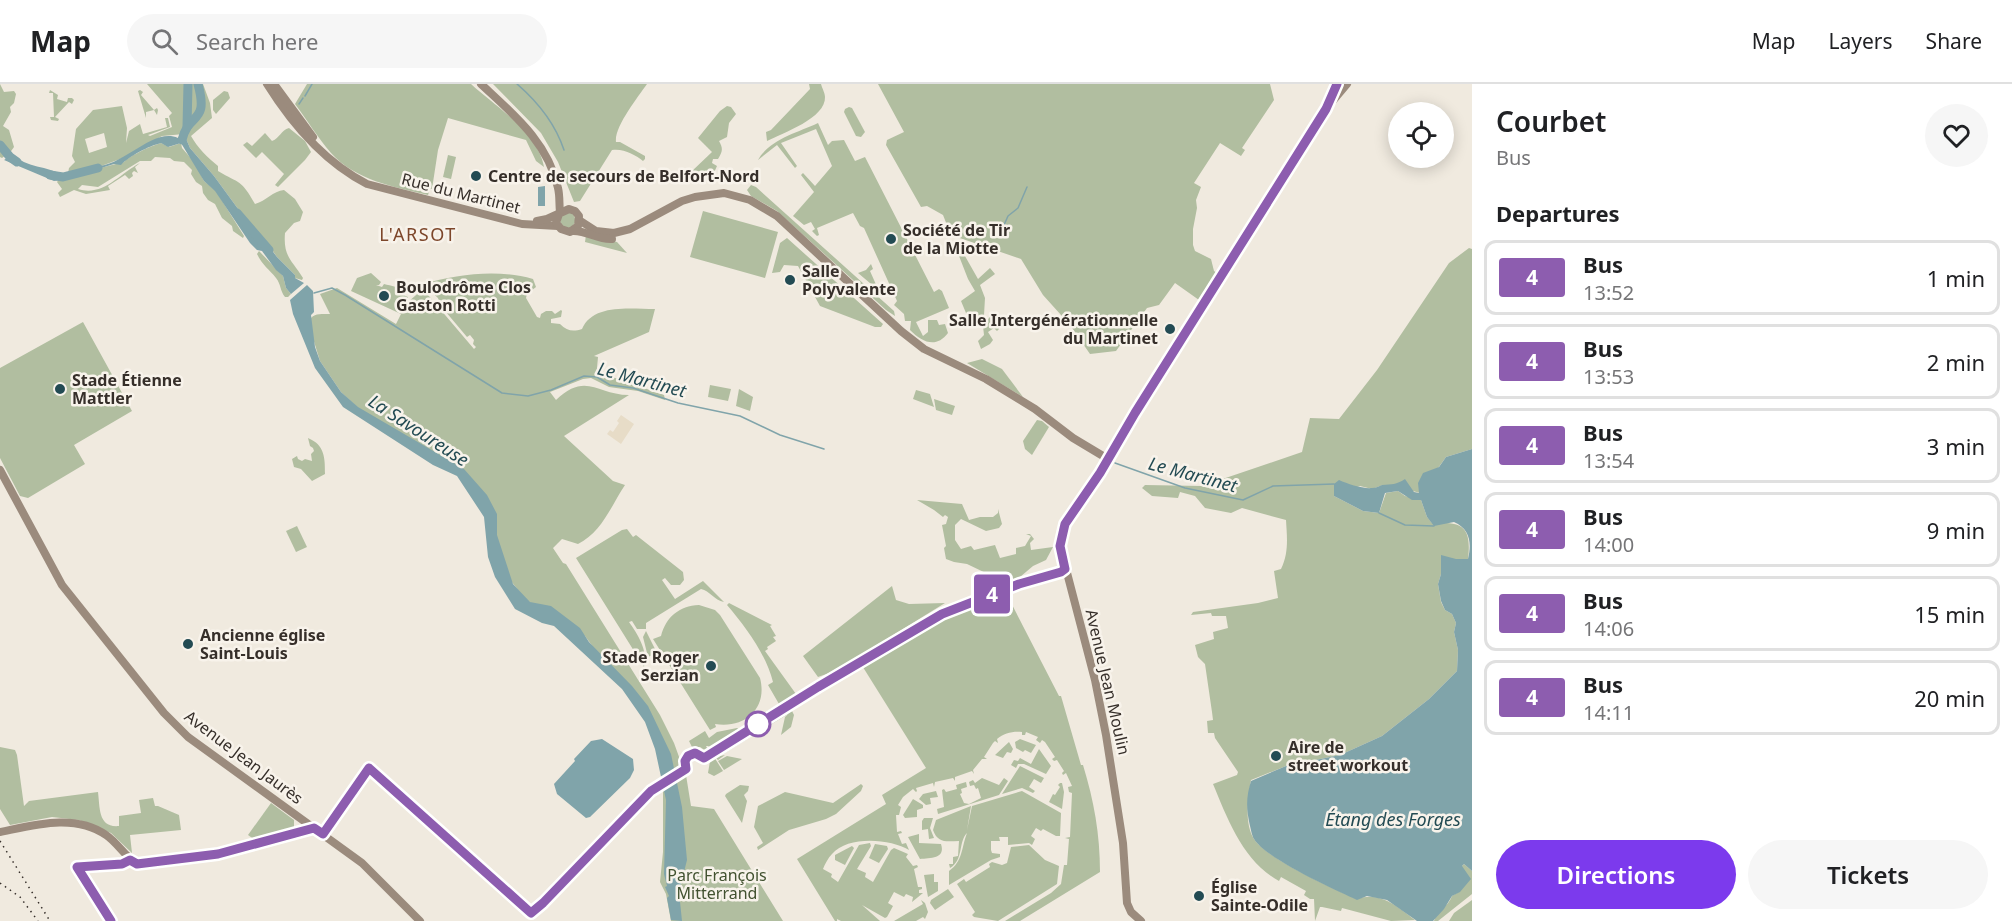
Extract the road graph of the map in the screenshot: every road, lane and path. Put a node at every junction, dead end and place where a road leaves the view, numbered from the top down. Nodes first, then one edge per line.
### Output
1 (267, 84) edge
2 (274, 84) edge
3 (480, 84) edge
4 (1339, 84) edge
5 (1347, 84) edge
6 (1326, 109) junction
7 (328, 157) junction
8 (559, 190) junction
9 (572, 209) junction
10 (559, 213) junction
11 (579, 220) junction
12 (515, 222) junction
13 (558, 226) junction
14 (572, 231) junction
15 (795, 235) junction
16 (1108, 459) junction
17 (0, 470) edge
18 (314, 828) junction
19 (0, 832) edge
20 (420, 921) edge
21 (1140, 921) edge

1 - 7 main road
2 - 7 main road
3 - 8 main road
4 - 5 main road
4 - 6 main road
5 - 6 main road
6 - 16 main road, Avenue Jean Moulin
7 - 12 main road, Rue du Martinet
8 - 9 main road
8 - 10 main road
9 - 10 main road
9 - 11 main road
10 - 12 main road
10 - 13 main road
11 - 14 main road
11 - 15 main road
12 - 13 main road, Rue du Martinet
13 - 14 main road
14 - 15 main road
15 - 16 main road
16 - 21 main road, Avenue Jean Moulin
17 - 18 main road, Avenue Jean Jaurès
18 - 19 main road
18 - 20 main road, Avenue Jean Jaurès

